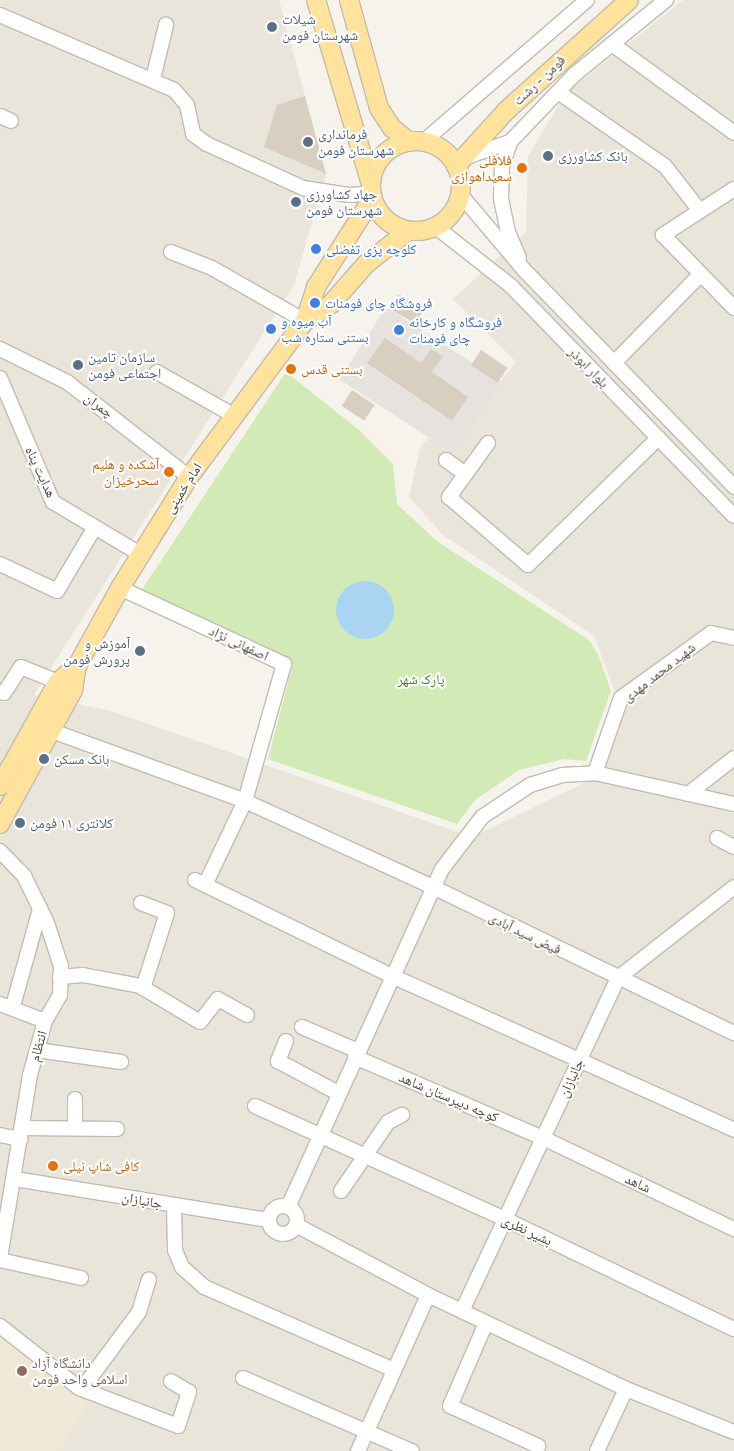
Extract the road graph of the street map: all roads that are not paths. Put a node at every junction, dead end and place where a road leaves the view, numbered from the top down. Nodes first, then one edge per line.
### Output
1 (316, 0) edge
2 (349, 0) edge
3 (587, 0) edge
4 (629, 0) edge
5 (666, 0) edge
6 (0, 15) edge
7 (166, 25) dead end
8 (612, 44) junction
9 (153, 79) junction
10 (558, 92) junction
11 (734, 133) edge
12 (416, 142) junction
13 (510, 142) junction
14 (460, 162) junction
15 (734, 188) edge
16 (371, 192) junction
17 (460, 194) junction
18 (700, 211) junction
19 (436, 227) junction
20 (408, 231) junction
21 (171, 252) dead end
22 (526, 272) junction
23 (701, 274) junction
24 (734, 308) edge
25 (305, 321) junction
26 (0, 349) edge
27 (614, 363) junction
28 (157, 372) dead end
29 (0, 378) edge
30 (233, 415) junction
31 (658, 438) junction
32 (488, 443) dead end
33 (446, 460) dead end
34 (465, 474) junction
35 (189, 477) junction
36 (734, 487) edge
37 (734, 516) edge
38 (95, 527) junction
39 (140, 554) junction
40 (0, 564) edge
41 (120, 588) junction
42 (734, 638) edge
43 (77, 666) junction
44 (58, 682) junction
45 (0, 692) edge
46 (52, 731) junction
47 (734, 758) edge
48 (5, 770) edge
49 (595, 773) junction
50 (0, 786) edge
51 (688, 794) junction
52 (245, 801) junction
53 (734, 804) edge
54 (0, 824) edge
55 (716, 838) dead end
56 (734, 847) edge
57 (0, 850) edge
58 (433, 887) junction
59 (734, 887) edge
60 (141, 903) dead end
61 (40, 909) junction
62 (392, 976) junction
63 (60, 977) junction
64 (618, 978) junction
65 (143, 988) junction
66 (7, 1005) edge
67 (247, 1015) dead end
68 (46, 1021) junction
69 (302, 1027) dead end
70 (734, 1033) edge
71 (286, 1042) dead end
72 (37, 1050) junction
73 (356, 1054) junction
74 (580, 1059) junction
75 (120, 1062) dead end
76 (338, 1092) junction
77 (76, 1099) dead end
78 (255, 1106) dead end
79 (402, 1114) dead end
80 (75, 1128) junction
81 (118, 1128) dead end
82 (734, 1130) edge
83 (22, 1134) junction
84 (0, 1135) edge
85 (318, 1136) junction
86 (543, 1138) junction
87 (365, 1157) junction
88 (15, 1179) junction
89 (341, 1190) dead end
90 (174, 1206) junction
91 (288, 1207) junction
92 (504, 1219) junction
93 (269, 1220) junction
94 (296, 1225) junction
95 (734, 1229) edge
96 (0, 1260) edge
97 (81, 1278) dead end
98 (149, 1280) dead end
99 (428, 1295) junction
100 (462, 1311) junction
101 (486, 1323) junction
102 (0, 1326) edge
103 (734, 1328) edge
104 (394, 1370) junction
105 (243, 1378) dead end
106 (171, 1381) dead end
107 (82, 1389) junction
108 (626, 1389) junction
109 (366, 1430) junction
110 (734, 1432) edge
111 (538, 1446) dead end
112 (358, 1451) edge
113 (412, 1451) edge
114 (596, 1451) edge

1 - 16 main road
2 - 12 main road
3 - 12 street
4 - 14 main road, فومن - رشت
5 - 8 street
6 - 9 street
7 - 9 street
8 - 10 street
8 - 11 street
9 - 16 street
10 - 13 street
10 - 18 street
12 - 14 main road
12 - 16 main road
13 - 14 street
13 - 22 street
14 - 17 main road
15 - 18 street
16 - 20 main road
16 - 25 main road, امام خمینی
17 - 19 main road
17 - 22 street, بلوار ابوذر
18 - 23 street
19 - 20 main road
19 - 31 street, بلوار ابوذر
20 - 25 main road, امام خمینی
21 - 25 street
22 - 27 street, بلوار ابوذر
23 - 24 street
23 - 27 street
25 - 30 main road, امام خمینی
26 - 35 street, چمران
27 - 36 street, بلوار ابوذر
28 - 30 street
29 - 38 street, هدایت پناه
30 - 35 main road, امام خمینی
31 - 34 street
31 - 37 street, بلوار ابوذر
32 - 34 street
33 - 34 street
35 - 39 main road, امام خمینی
38 - 39 street, هدایت پناه
38 - 40 street
39 - 41 main road, امام خمینی
41 - 43 main road, امام خمینی
41 - 52 street, اصفهانی نژاد
42 - 49 street, شهید محمد مهدی
43 - 44 main road, امام خمینی
43 - 46 main road, امام خمینی
44 - 45 street
44 - 48 main road, امام خمینی
46 - 52 street
46 - 54 main road, امام خمینی
47 - 51 street
48 - 50 main road, امام خمینی
49 - 51 street
49 - 58 street
51 - 53 street
52 - 58 street
52 - 62 street
55 - 56 street
57 - 61 street, انتظام
58 - 62 street
58 - 64 street, فیض سید آبادی
59 - 64 street, جانبازان
60 - 65 street
61 - 63 street, انتظام
61 - 66 street
62 - 73 street
62 - 74 street
63 - 65 street
63 - 68 street, انتظام
64 - 70 street, فیض سید آبادی
64 - 74 street, جانبازان
65 - 67 street
66 - 68 street
68 - 72 street, انتظام
69 - 73 street, کوچه دبیرستان شاهد
71 - 76 street
72 - 75 street
72 - 83 street, انتظام
73 - 76 street
73 - 86 street, کوچه دبیرستان شاهد
74 - 82 street
74 - 86 street, جانبازان
76 - 85 street
77 - 80 street
78 - 85 street, بشیر نظری
79 - 87 street
80 - 81 street
80 - 83 street
83 - 84 street
83 - 88 street, انتظام
85 - 87 street, بشیر نظری
85 - 91 street
86 - 92 street, جانبازان
86 - 95 street, شاهد
87 - 89 street
87 - 92 street, بشیر نظری
88 - 90 street, جانبازان
88 - 96 street, انتظام
90 - 93 street, جانبازان
90 - 104 street
91 - 93 street
91 - 94 street
92 - 100 street, جانبازان
92 - 103 street, بشیر نظری
93 - 94 street
94 - 99 street
96 - 97 street
98 - 107 street
99 - 100 street
99 - 104 street
100 - 101 street
101 - 108 street
101 - 111 street
102 - 107 street
104 - 109 street
105 - 109 street
106 - 107 street
108 - 110 street
108 - 114 street
109 - 112 street
109 - 113 street

